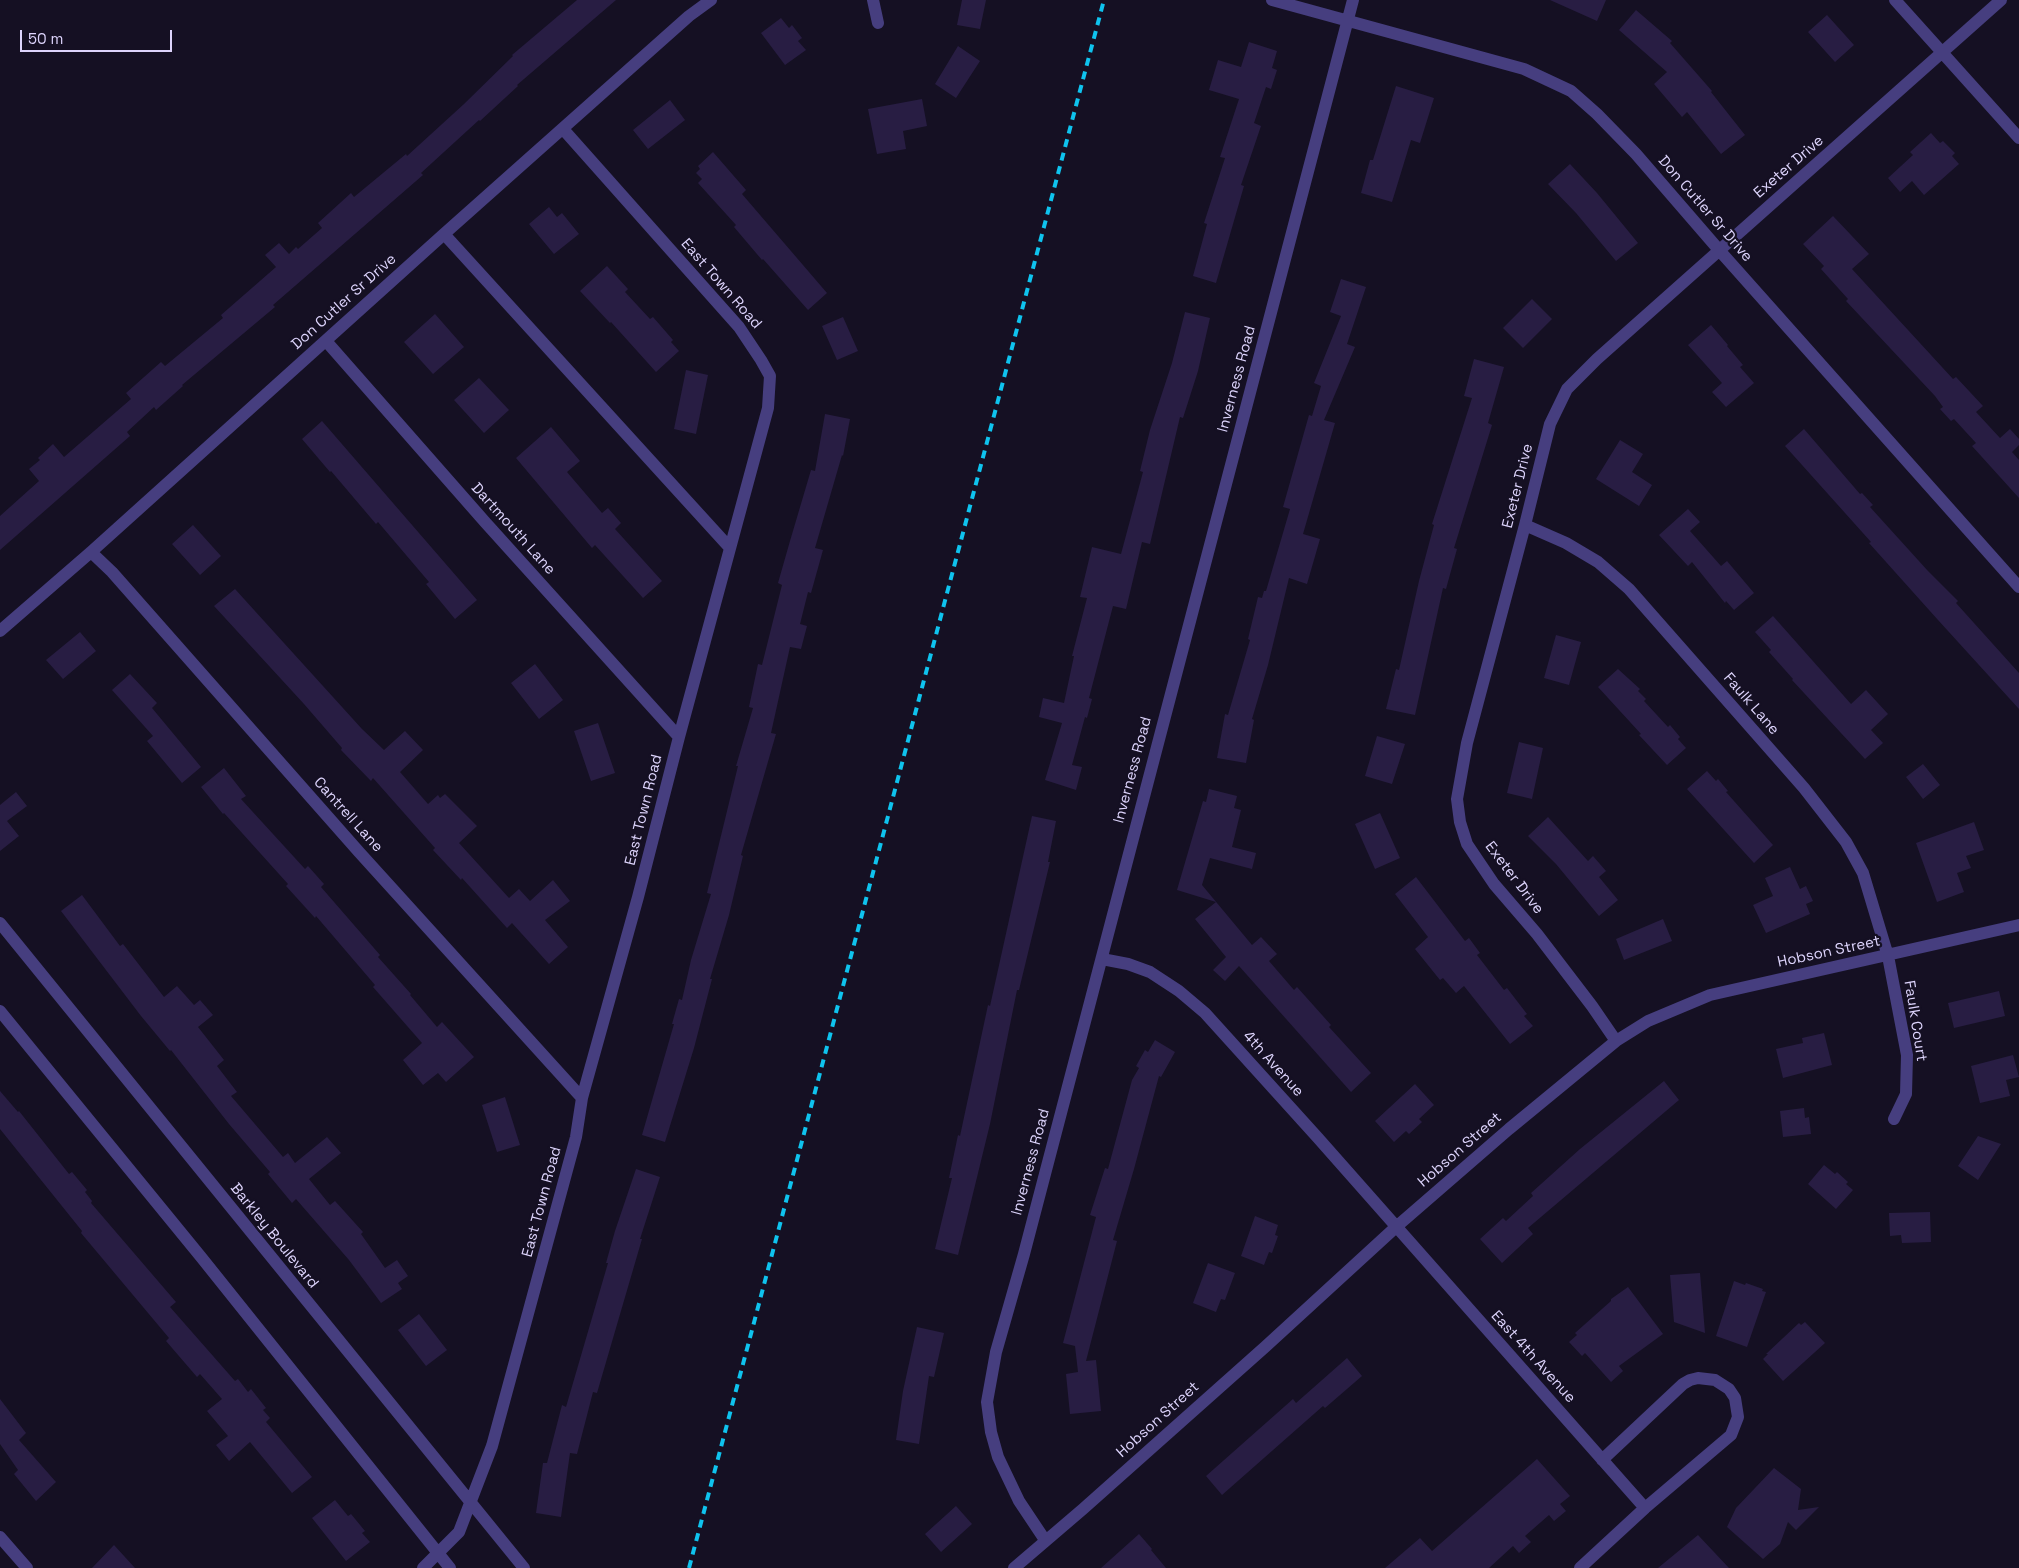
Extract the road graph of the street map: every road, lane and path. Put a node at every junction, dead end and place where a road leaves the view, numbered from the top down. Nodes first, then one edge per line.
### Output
1 (711, 0) edge
2 (873, 0) edge
3 (1272, 0) edge
4 (1353, 0) edge
5 (1895, 0) edge
6 (2001, 0) edge
7 (1348, 20) junction
8 (878, 23) dead end
9 (1943, 53) junction
10 (563, 130) junction
11 (2019, 138) edge
12 (444, 234) junction
13 (1719, 250) junction
14 (326, 340) junction
15 (1525, 525) junction
16 (730, 548) junction
17 (91, 552) junction
18 (2019, 587) edge
19 (0, 631) edge
20 (679, 737) junction
21 (0, 923) edge
22 (2019, 925) edge
23 (1888, 956) junction
24 (1102, 959) junction
25 (0, 1011) edge
26 (1616, 1041) junction
27 (582, 1098) junction
28 (1894, 1119) dead end
29 (1396, 1227) junction
30 (1602, 1460) junction
31 (470, 1503) junction
32 (1645, 1508) junction
33 (0, 1537) edge
34 (1046, 1540) junction
35 (438, 1553) junction
36 (27, 1568) edge
37 (423, 1568) edge
38 (450, 1568) edge
39 (524, 1568) edge
40 (1014, 1568) edge
41 (1580, 1568) edge

1 - 10 street, Don Cutler Sr Drive
2 - 8 street
3 - 7 street, Don Cutler Sr Drive
4 - 7 street, Inverness Road
5 - 9 street
6 - 9 street, Exeter Drive
7 - 13 street, Don Cutler Sr Drive
7 - 24 street, Inverness Road
9 - 11 street
9 - 13 street, Exeter Drive
10 - 12 street, Don Cutler Sr Drive
10 - 16 street, East Town Road
12 - 14 street, Don Cutler Sr Drive
12 - 16 street
13 - 15 street, Exeter Drive
13 - 18 street, Don Cutler Sr Drive
14 - 17 street, Don Cutler Sr Drive
14 - 20 street, Dartmouth Lane
15 - 23 street, Faulk Lane
15 - 26 street, Exeter Drive
16 - 20 street, East Town Road
17 - 19 street, Don Cutler Sr Drive
17 - 27 street, Cantrell Lane
20 - 27 street, East Town Road
21 - 31 street, Barkley Boulevard
22 - 23 street, Hobson Street
23 - 26 street, Hobson Street
23 - 28 street, Faulk Court
24 - 29 street, 4th Avenue
24 - 34 street, Inverness Road
25 - 35 street
26 - 29 street, Hobson Street
27 - 31 street, East Town Road
29 - 30 street, East 4th Avenue
29 - 34 street, Hobson Street
30 - 32 street, East 4th Avenue
30 - 32 street
31 - 35 street, East Town Road
31 - 39 street, Barkley Boulevard
32 - 41 street
33 - 36 street
34 - 40 street, Hobson Street
35 - 37 street, East Town Road
35 - 38 street

